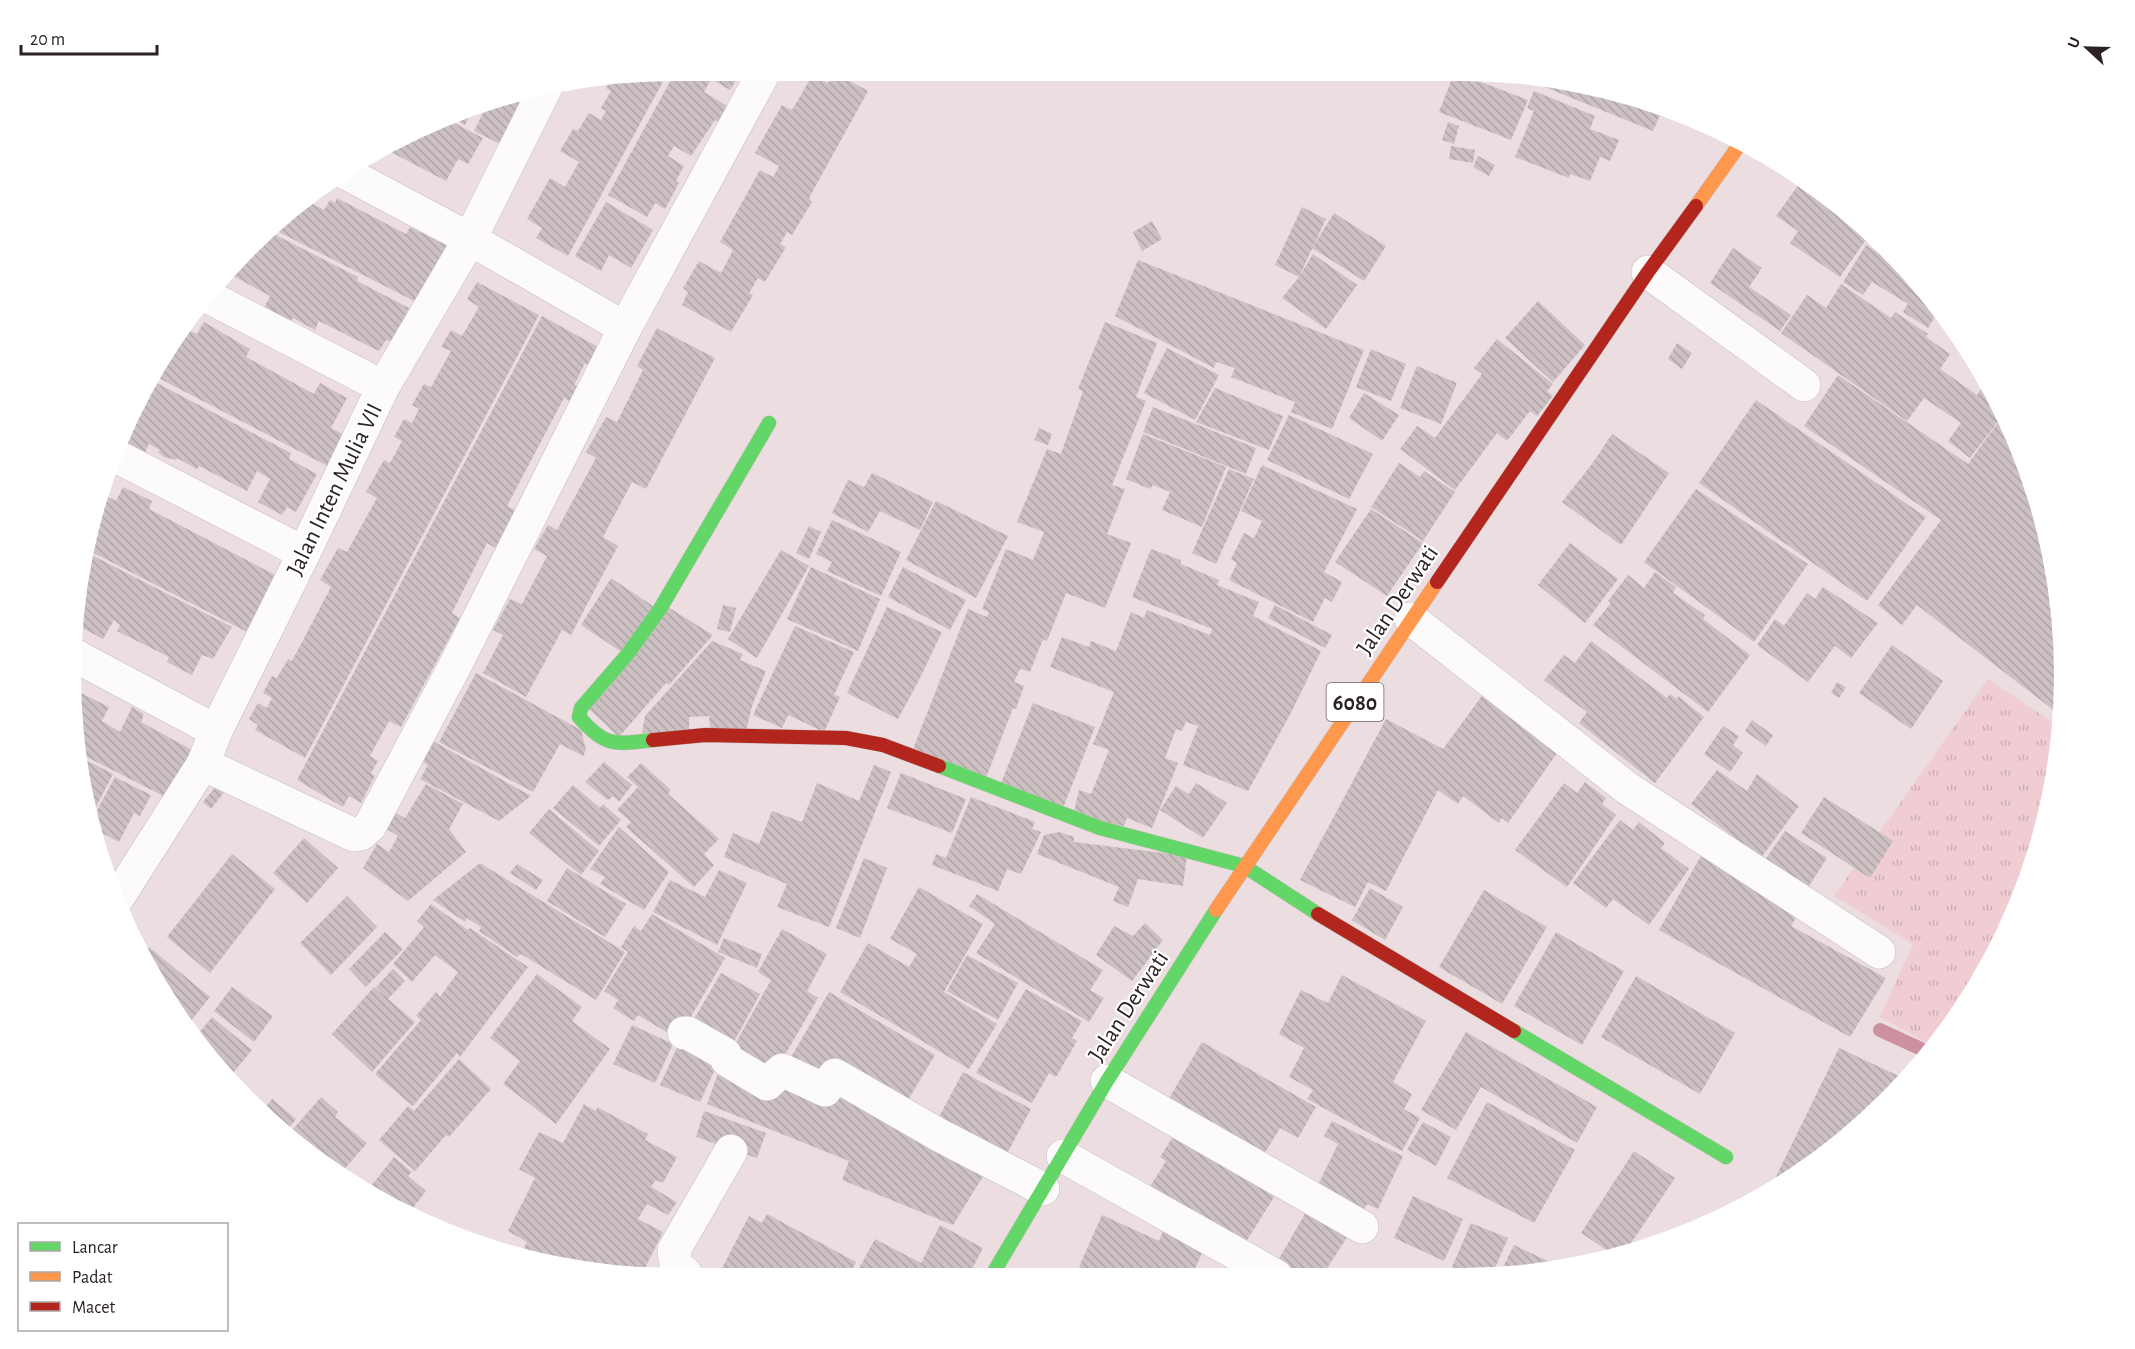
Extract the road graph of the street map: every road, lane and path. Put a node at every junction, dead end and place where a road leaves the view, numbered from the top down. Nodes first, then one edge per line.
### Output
1 (759, 81) edge
2 (541, 96) edge
3 (1736, 149) edge
4 (352, 177) edge
5 (470, 239) junction
6 (1648, 272) junction
7 (214, 301) edge
8 (625, 328) junction
9 (1804, 385) dead end
10 (383, 387) junction
11 (769, 423) dead end
12 (122, 459) edge
13 (304, 553) junction
14 (1411, 619) junction
15 (81, 659) edge
16 (216, 730) junction
17 (203, 764) junction
18 (1244, 866) junction
19 (122, 891) edge
20 (1879, 952) dead end
21 (684, 1034) dead end
22 (1107, 1081) junction
23 (731, 1151) dead end
24 (1063, 1156) junction
25 (1726, 1157) dead end
26 (1043, 1189) junction
27 (1362, 1227) dead end
28 (678, 1268) edge
29 (996, 1268) edge
30 (1262, 1268) edge

1 - 8 street
2 - 5 street, Jalan Inten Mulia VII
3 - 6 street, Jalan Derwati / 6080
4 - 5 street
5 - 8 street
5 - 10 street, Jalan Inten Mulia VII
6 - 9 street
6 - 14 street, Jalan Derwati / 6080
7 - 10 street
8 - 17 street
10 - 13 street, Jalan Inten Mulia VII
11 - 18 street
12 - 13 street
13 - 16 street, Jalan Inten Mulia VII
14 - 18 street, Jalan Derwati / 6080
14 - 20 street
15 - 16 street
16 - 17 street, Jalan Inten Mulia VII
17 - 19 street, Jalan Inten Mulia VII
18 - 22 street, Jalan Derwati / 6080
18 - 25 street
21 - 26 street
22 - 24 street, Jalan Derwati / 6080
22 - 27 street
23 - 28 street
24 - 26 street, Jalan Derwati / 6080
24 - 30 street
26 - 29 street, Jalan Derwati / 6080

